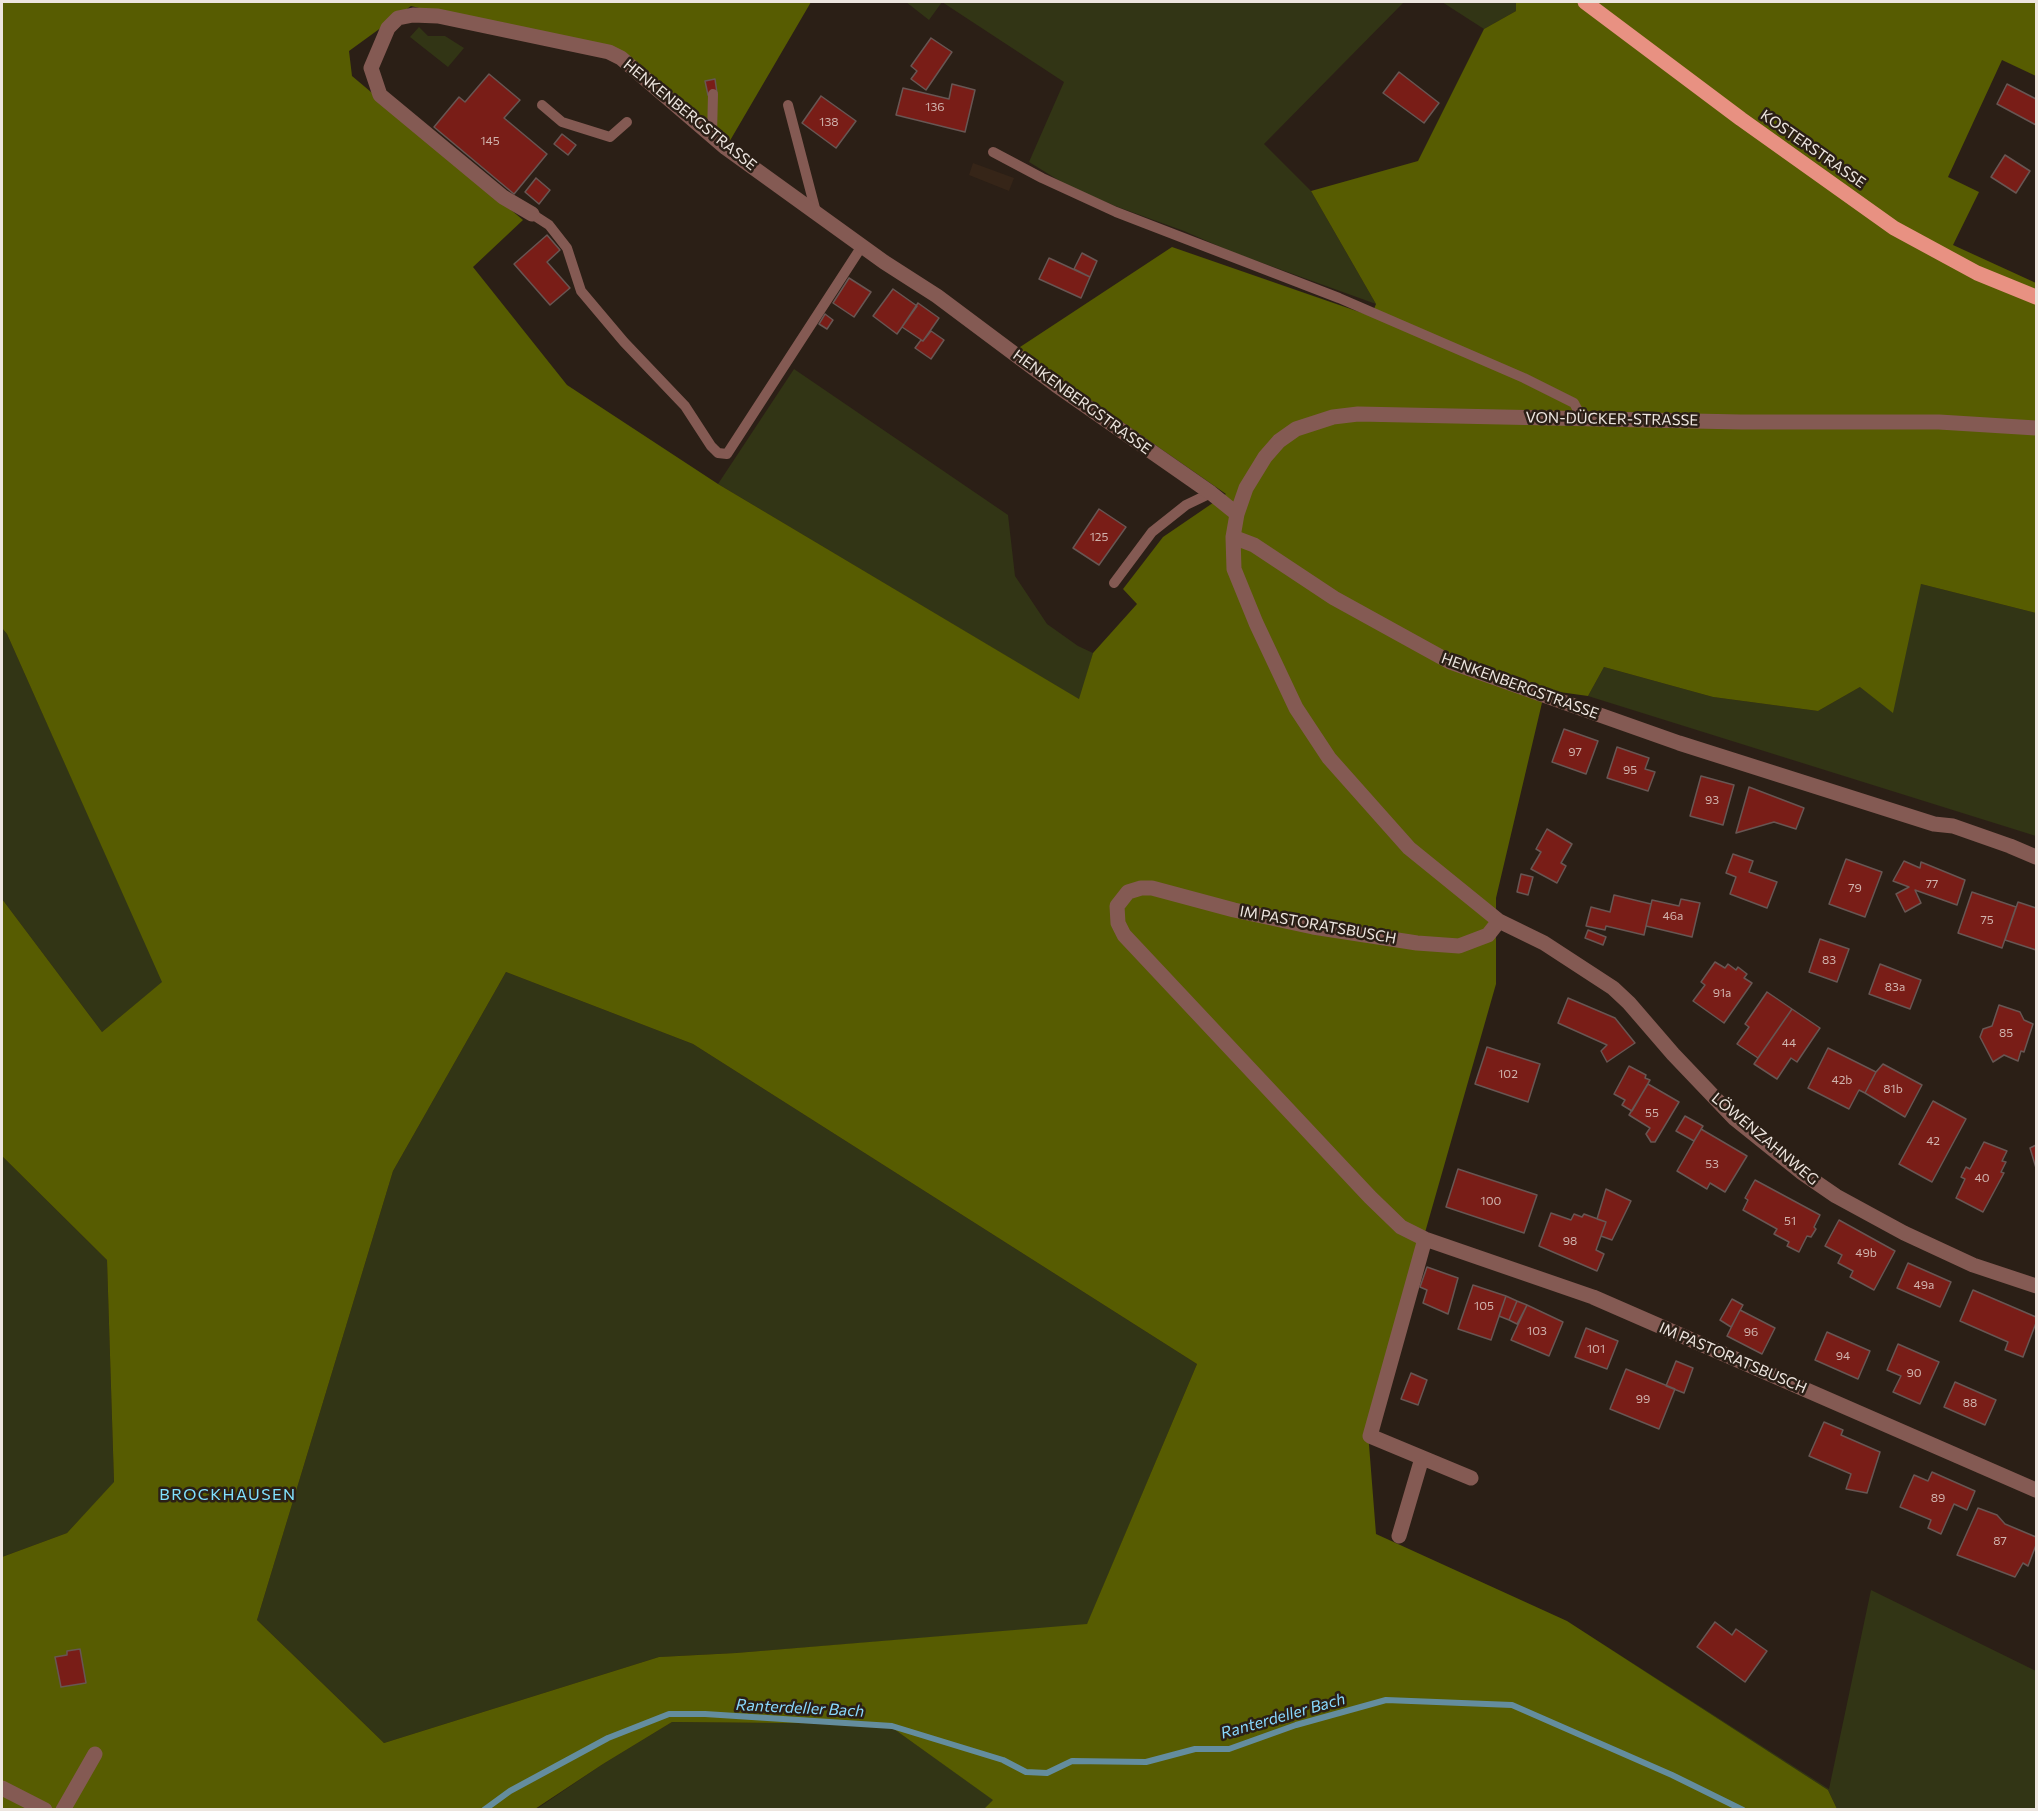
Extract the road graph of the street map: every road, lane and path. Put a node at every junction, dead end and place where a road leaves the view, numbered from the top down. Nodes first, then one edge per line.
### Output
1 (1586, 2) edge
2 (713, 94) dead end
3 (542, 105) dead end
4 (788, 105) dead end
5 (627, 122) dead end
6 (712, 135) junction
7 (993, 152) dead end
8 (816, 212) junction
9 (532, 214) joint
10 (862, 246) junction
11 (2037, 297) edge
12 (1582, 418) junction
13 (2037, 428) edge
14 (1211, 494) junction
15 (1237, 514) junction
16 (1233, 537) junction
17 (1114, 583) dead end
18 (2037, 857) edge
19 (1499, 921) junction
20 (1425, 1239) junction
21 (2037, 1286) edge
22 (1422, 1458) junction
23 (1472, 1478) dead end
24 (2037, 1490) edge
25 (1399, 1536) dead end
26 (94, 1754) dead end
27 (2, 1788) edge
28 (45, 1809) edge
29 (63, 1809) edge

1 - 11 main road, KOSTERSTRASSE
2 - 6 lane
3 - 5 lane
4 - 8 lane
6 - 8 street, HENKENBERGSTRASSE
6 - 9 street, HENKENBERGSTRASSE
7 - 12 lane
8 - 10 street, HENKENBERGSTRASSE
9 - 10 lane
10 - 14 street, HENKENBERGSTRASSE
12 - 13 street, VON-DÜCKER-STRASSE
12 - 15 street, VON-DÜCKER-STRASSE
14 - 15 street, HENKENBERGSTRASSE
14 - 17 lane
15 - 16 street
16 - 18 street, HENKENBERGSTRASSE
16 - 19 street
19 - 20 street, IM PASTORATSBUSCH
19 - 21 street, LÖWENZAHNWEG
20 - 22 street
20 - 24 street, IM PASTORATSBUSCH
22 - 23 street
22 - 25 street
26 - 29 street
27 - 28 street

